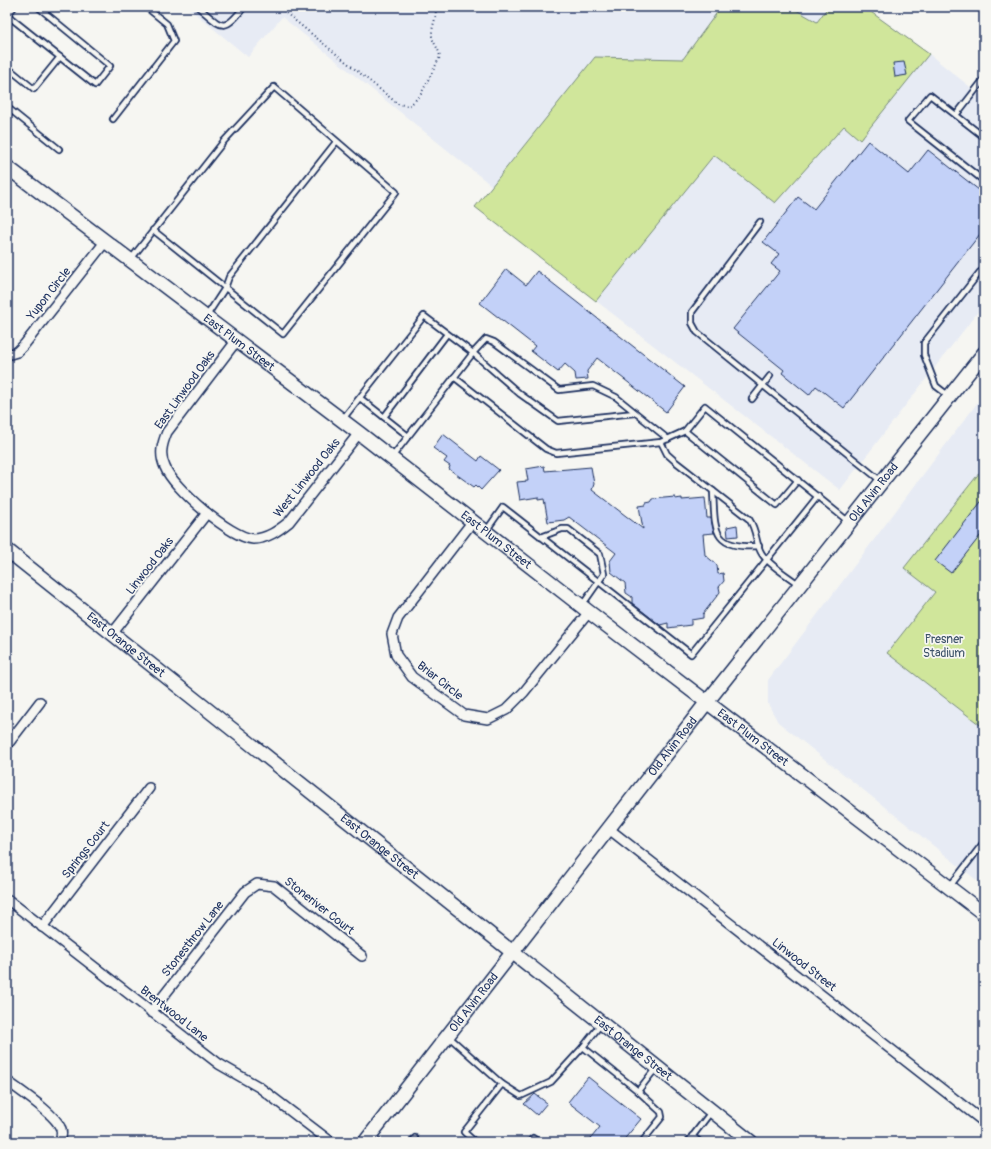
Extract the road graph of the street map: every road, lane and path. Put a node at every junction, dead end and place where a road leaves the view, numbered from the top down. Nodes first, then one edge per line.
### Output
1 (14, 7) edge
2 (38, 7) edge
3 (146, 7) edge
4 (198, 7) edge
5 (244, 7) edge
6 (283, 7) edge
7 (435, 7) edge
8 (7, 15) edge
9 (60, 57) junction
10 (7, 67) edge
11 (984, 79) edge
12 (7, 107) edge
13 (956, 115) junction
14 (113, 119) dead end
15 (984, 137) edge
16 (336, 142) junction
17 (59, 149) dead end
18 (7, 167) edge
19 (984, 181) edge
20 (760, 222) dead end
21 (153, 230) junction
22 (105, 242) junction
23 (130, 260) junction
24 (984, 270) edge
25 (225, 288) junction
26 (206, 317) junction
27 (447, 334) junction
28 (237, 340) junction
29 (473, 352) junction
30 (984, 353) edge
31 (7, 355) edge
32 (770, 376) dead end
33 (454, 377) junction
34 (762, 386) junction
35 (949, 397) junction
36 (360, 398) junction
37 (752, 399) dead end
38 (635, 413) junction
39 (384, 417) junction
40 (342, 420) junction
41 (685, 431) junction
42 (359, 433) junction
43 (408, 436) junction
44 (668, 439) junction
45 (661, 442) junction
46 (392, 458) junction
47 (798, 480) junction
48 (882, 481) junction
49 (713, 491) junction
50 (818, 496) junction
51 (207, 513) junction
52 (473, 521) junction
53 (849, 522) junction
54 (486, 531) junction
55 (541, 537) junction
56 (759, 546) junction
57 (7, 550) edge
58 (767, 560) junction
59 (599, 583) junction
60 (799, 585) junction
61 (585, 609) junction
62 (112, 634) junction
63 (40, 702) dead end
64 (707, 702) junction
65 (7, 744) edge
66 (149, 788) dead end
67 (609, 829) junction
68 (984, 842) edge
69 (257, 884) joint
70 (949, 887) junction
71 (7, 899) edge
72 (984, 914) edge
73 (42, 926) junction
74 (512, 952) junction
75 (362, 956) dead end
76 (151, 1012) junction
77 (602, 1023) junction
78 (447, 1036) junction
79 (583, 1046) junction
80 (657, 1067) junction
81 (7, 1081) edge
82 (502, 1084) junction
83 (638, 1091) junction
84 (712, 1111) junction
85 (984, 1122) edge
86 (692, 1136) junction
87 (371, 1140) edge
88 (60, 1142) edge
89 (331, 1142) edge
90 (475, 1142) edge
91 (530, 1142) edge
92 (539, 1142) edge
93 (642, 1142) edge
94 (688, 1142) edge
95 (700, 1142) edge
96 (751, 1142) edge

1 - 8 lane
2 - 9 lane
3 - 14 lane
4 - 5 lane
6 - 7 path
8 - 9 lane
9 - 10 lane
11 - 13 lane
12 - 17 lane
13 - 15 lane
13 - 19 lane
16 - 21 lane
16 - 25 lane
16 - 25 lane
18 - 22 street, East Plum Street
20 - 34 lane
21 - 23 lane
21 - 25 lane
22 - 23 street, East Plum Street
22 - 31 street, Yupon Circle
23 - 26 street, East Plum Street
24 - 35 lane
25 - 26 lane
26 - 28 street, East Plum Street
27 - 29 lane
27 - 36 lane
27 - 39 lane
28 - 40 street, East Plum Street
28 - 51 street, East Linwood Oaks
29 - 33 lane
29 - 38 lane
29 - 38 lane
30 - 35 street, Old Alvin Road
32 - 34 lane
33 - 43 lane
33 - 45 lane
34 - 37 lane
34 - 48 lane
35 - 48 street, Old Alvin Road
36 - 39 lane
36 - 40 lane
38 - 44 lane
39 - 43 lane
40 - 42 street, East Plum Street
41 - 44 lane
41 - 47 lane
41 - 47 lane
42 - 46 street, East Plum Street
42 - 51 street, West Linwood Oaks
43 - 46 lane
44 - 45 lane
45 - 49 lane
46 - 52 street, East Plum Street
47 - 50 lane
48 - 53 street, Old Alvin Road
49 - 56 lane
49 - 56 lane
50 - 53 lane
50 - 58 lane
51 - 62 street, Linwood Oaks
52 - 54 street, East Plum Street
52 - 61 street, Briar Circle
53 - 60 street, Old Alvin Road
54 - 55 lane
54 - 61 street, East Plum Street
55 - 59 lane
55 - 59 lane
56 - 58 lane
57 - 62 street, East Orange Street
58 - 59 lane
58 - 60 lane
59 - 61 lane
60 - 64 street, Old Alvin Road
61 - 64 street, East Plum Street
62 - 74 street, East Orange Street
63 - 65 street
64 - 67 street, Old Alvin Road
64 - 70 street, East Plum Street
66 - 73 street, Springs Court
67 - 74 street, Old Alvin Road
67 - 85 street, Linwood Street
68 - 70 lane
69 - 75 street, Stoneriver Court
69 - 76 street, Stonesthrow Lane
70 - 72 street, East Plum Street
71 - 73 street, Brentwood Lane
73 - 76 street, Brentwood Lane
74 - 77 street, East Orange Street
74 - 78 street, Old Alvin Road
76 - 89 street, Brentwood Lane
77 - 79 lane
77 - 80 street, East Orange Street
78 - 82 lane
78 - 87 street, Old Alvin Road
79 - 82 lane
79 - 83 lane
80 - 83 lane
80 - 84 street, East Orange Street
81 - 88 street
82 - 90 lane
83 - 93 lane
84 - 86 lane
84 - 96 street, East Orange Street
86 - 94 lane
86 - 95 lane
91 - 92 lane

